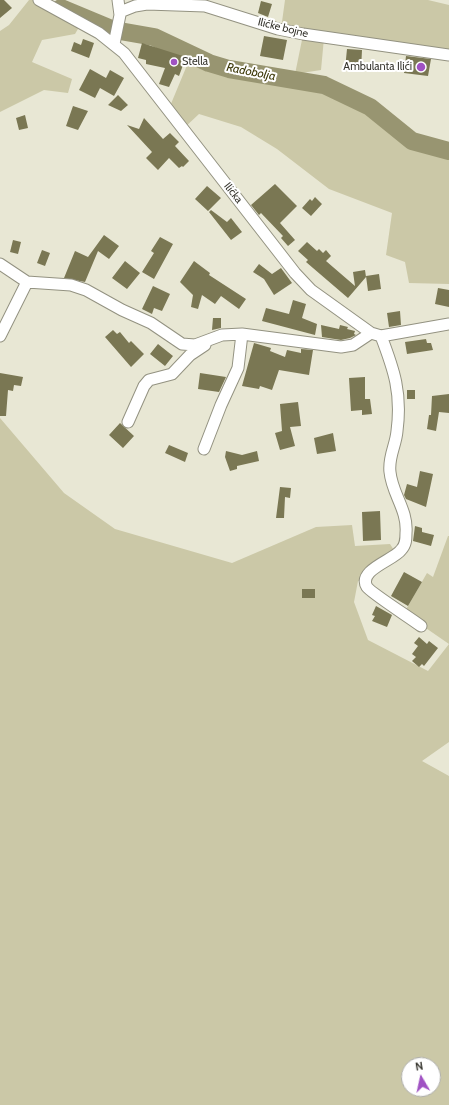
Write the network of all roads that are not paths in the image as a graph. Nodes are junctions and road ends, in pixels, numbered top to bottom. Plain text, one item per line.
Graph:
1 (39, 0) edge
2 (118, 0) edge
3 (120, 14) junction
4 (115, 39) junction
5 (449, 55) edge
6 (0, 264) edge
7 (27, 282) junction
8 (449, 324) edge
9 (242, 334) junction
10 (222, 335) junction
11 (376, 335) junction
12 (0, 336) edge
13 (128, 422) dead end
14 (204, 449) dead end
15 (421, 626) dead end

1 - 4 street, Ilićka
2 - 3 street
3 - 4 street
3 - 5 street, Ilićke bojne
4 - 11 street, Ilićka
6 - 7 street
7 - 10 street
7 - 12 street
8 - 11 street
9 - 10 street
9 - 11 street
9 - 14 street
10 - 13 street
11 - 15 street

